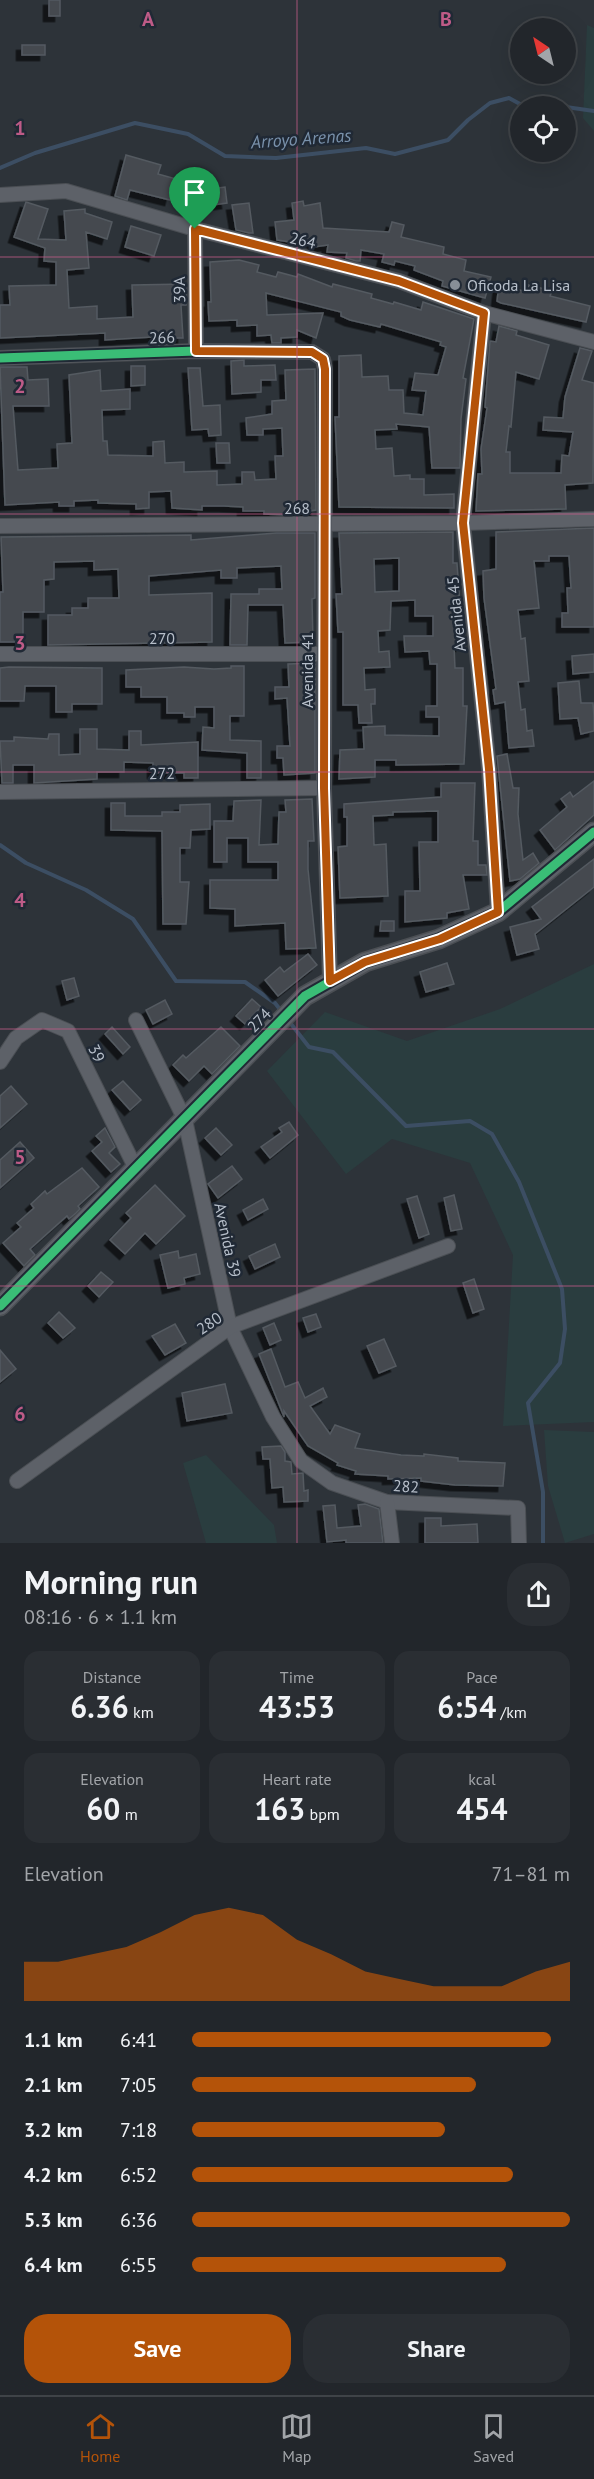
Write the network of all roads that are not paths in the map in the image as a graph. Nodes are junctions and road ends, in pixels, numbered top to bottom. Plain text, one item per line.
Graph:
1 (0, 195) edge
2 (195, 229) junction
3 (484, 313) junction
4 (594, 342) edge
5 (196, 351) junction
6 (0, 358) edge
7 (323, 359) joint
8 (594, 519) edge
9 (463, 523) junction
10 (325, 524) junction
11 (0, 526) edge
12 (0, 654) edge
13 (324, 654) junction
14 (324, 788) junction
15 (0, 792) edge
16 (594, 832) edge
17 (498, 912) junction
18 (330, 981) junction
19 (136, 1020) dead end
20 (0, 1062) edge
21 (185, 1120) junction
22 (136, 1170) junction
23 (448, 1245) dead end
24 (0, 1306) edge
25 (230, 1327) junction
26 (301, 1461) joint
27 (17, 1481) dead end
28 (387, 1502) junction
29 (392, 1543) edge
30 (519, 1543) edge

1 - 2 street, 264
2 - 3 street, 264
2 - 5 street, 39A
3 - 4 street, 264
3 - 9 street, Avenida 45
5 - 6 street, 266
5 - 7 street, 266
7 - 10 street, Avenida 41
8 - 9 street, 268
9 - 10 street, 268
9 - 17 street, Avenida 45
10 - 11 street, 268
10 - 13 street, Avenida 41
12 - 13 street, 270
13 - 14 street, Avenida 41
14 - 15 street, 272
14 - 18 street, Avenida 41
16 - 17 street, 274
17 - 18 street, 274
18 - 21 street, 274
19 - 21 street, Avenida 39
20 - 22 street, 39
21 - 22 street, 274
21 - 25 street, Avenida 39
22 - 24 street, 274
23 - 25 street, 280
25 - 26 street, Avenida 39
25 - 27 street, 280
26 - 28 street, 282
28 - 29 street
28 - 30 street, 282

